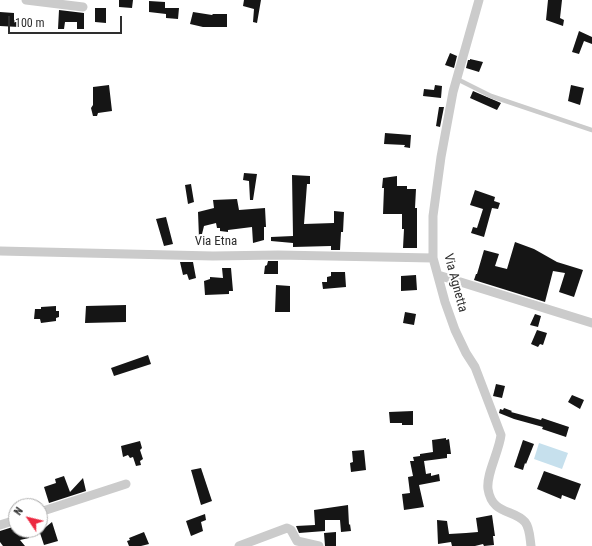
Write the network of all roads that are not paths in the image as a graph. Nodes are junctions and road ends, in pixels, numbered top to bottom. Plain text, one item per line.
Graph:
1 (26, 0) edge
2 (479, 0) edge
3 (83, 7) dead end
4 (457, 79) junction
5 (592, 130) edge
6 (0, 251) edge
7 (433, 258) junction
8 (438, 275) junction
9 (592, 323) edge
10 (126, 484) dead end
11 (48, 509) edge
12 (239, 546) edge
13 (319, 546) edge
14 (531, 546) edge

1 - 3 street
2 - 4 street, Via Agnetta
4 - 5 lane
4 - 7 street, Via Agnetta
6 - 7 street, Via Etna
7 - 8 street, Via Agnetta
8 - 9 street
8 - 14 street, Via Agnetta
10 - 11 street
12 - 13 street

